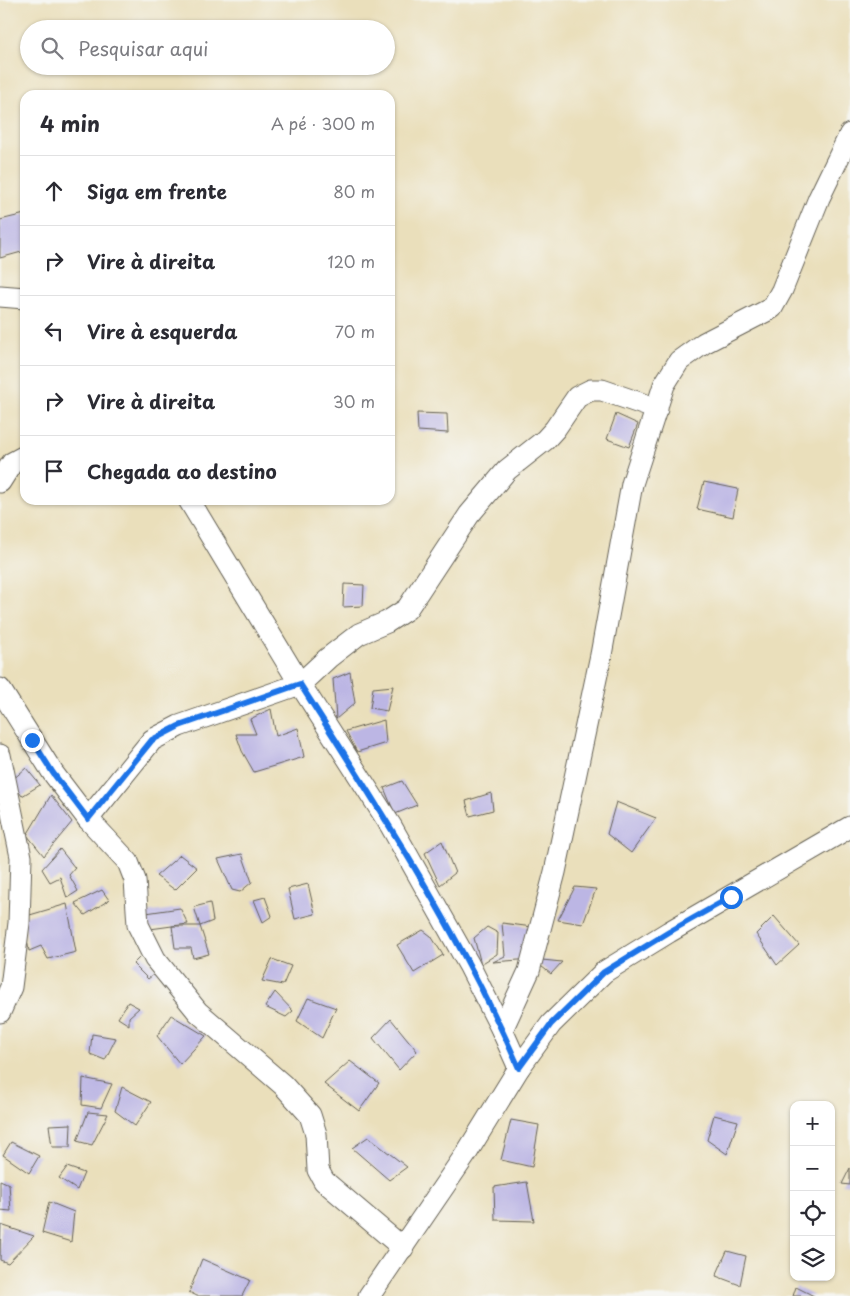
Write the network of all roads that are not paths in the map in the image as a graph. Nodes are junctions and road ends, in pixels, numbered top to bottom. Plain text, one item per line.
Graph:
1 (850, 134) edge
2 (0, 296) edge
3 (20, 298) edge
4 (657, 409) junction
5 (20, 459) edge
6 (0, 482) edge
7 (192, 505) edge
8 (300, 684) junction
9 (0, 690) edge
10 (0, 754) edge
11 (88, 819) junction
12 (850, 827) edge
13 (0, 1012) edge
14 (502, 1030) junction
15 (519, 1068) junction
16 (404, 1248) junction
17 (369, 1296) edge

1 - 4 street
2 - 3 street
4 - 8 street
4 - 14 street
5 - 6 street
7 - 8 street
8 - 11 street
8 - 14 street
9 - 11 street
10 - 13 street
11 - 16 street
12 - 15 street
14 - 15 street
15 - 16 street
16 - 17 street

